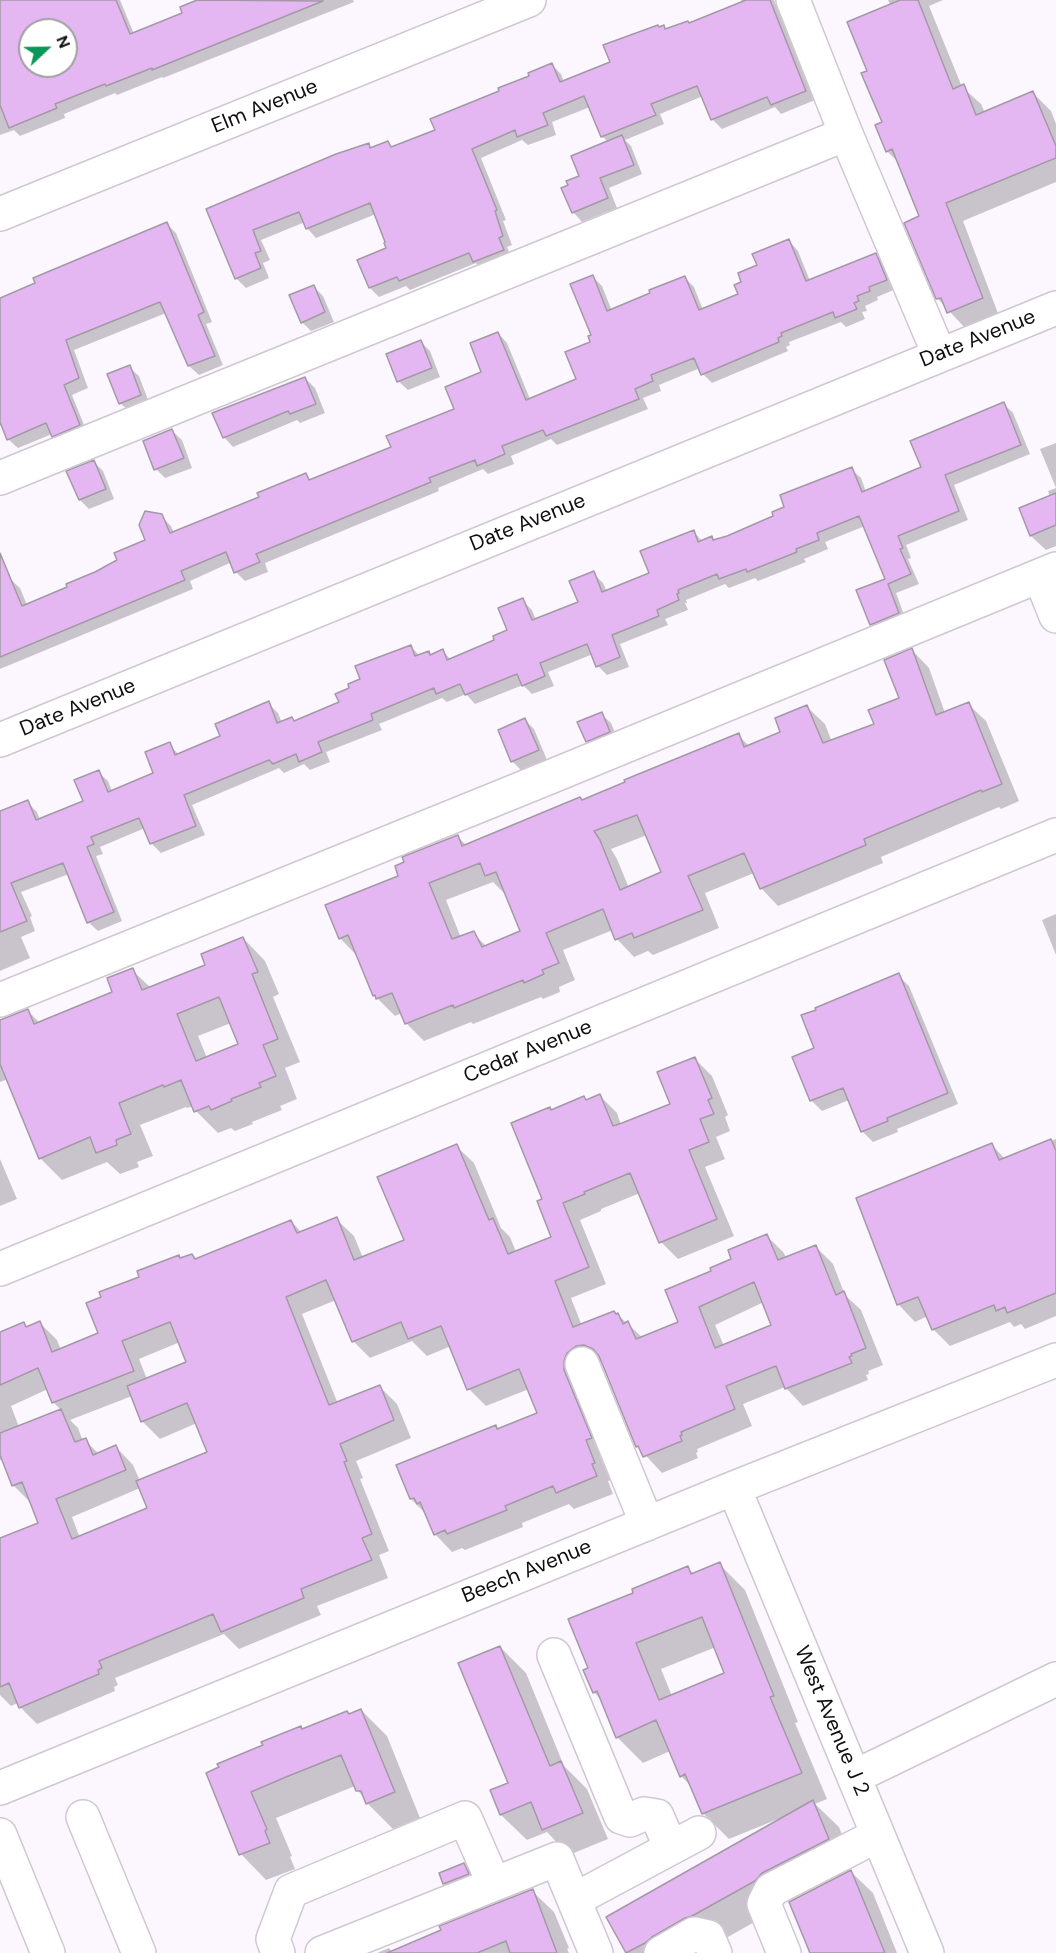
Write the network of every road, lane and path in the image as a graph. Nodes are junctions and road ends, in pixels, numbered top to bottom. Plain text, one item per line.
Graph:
1 (529, 0) edge
2 (792, 0) edge
3 (846, 134) junction
4 (0, 214) edge
5 (1056, 308) edge
6 (939, 354) junction
7 (0, 478) edge
8 (1048, 573) edge
9 (1056, 616) edge
10 (0, 740) edge
11 (1056, 836) edge
12 (0, 1000) edge
13 (0, 1269) edge
14 (1056, 1360) edge
15 (582, 1364) dead end
16 (734, 1488) junction
17 (647, 1524) junction
18 (554, 1655) dead end
19 (1056, 1679) edge
20 (854, 1777) junction
21 (0, 1788) edge
22 (82, 1817) dead end
23 (699, 1833) dead end
24 (0, 1835) edge
25 (878, 1835) junction
26 (671, 1848) junction
27 (494, 1884) junction
28 (574, 1900) junction
29 (48, 1953) edge
30 (139, 1953) edge
31 (278, 1953) edge
32 (322, 1953) edge
33 (596, 1953) edge
34 (661, 1953) edge
35 (715, 1953) edge
36 (784, 1953) edge
37 (927, 1953) edge

1 - 4 street, Elm Avenue
2 - 3 street
3 - 6 street
3 - 7 street
5 - 6 street, Date Avenue
6 - 10 street, Date Avenue
8 - 9 street
8 - 12 street
11 - 13 street, Cedar Avenue
14 - 16 street, Beech Avenue
15 - 17 street
16 - 17 street, Beech Avenue
16 - 20 street, West Avenue J 2
17 - 21 street, Beech Avenue
18 - 26 street
19 - 20 street
20 - 25 street, West Avenue J 2
22 - 30 street
23 - 26 street
24 - 29 street
25 - 36 street
25 - 37 street, West Avenue J 2
26 - 28 street
27 - 28 street
27 - 31 street
27 - 32 street
28 - 33 street
34 - 35 street

